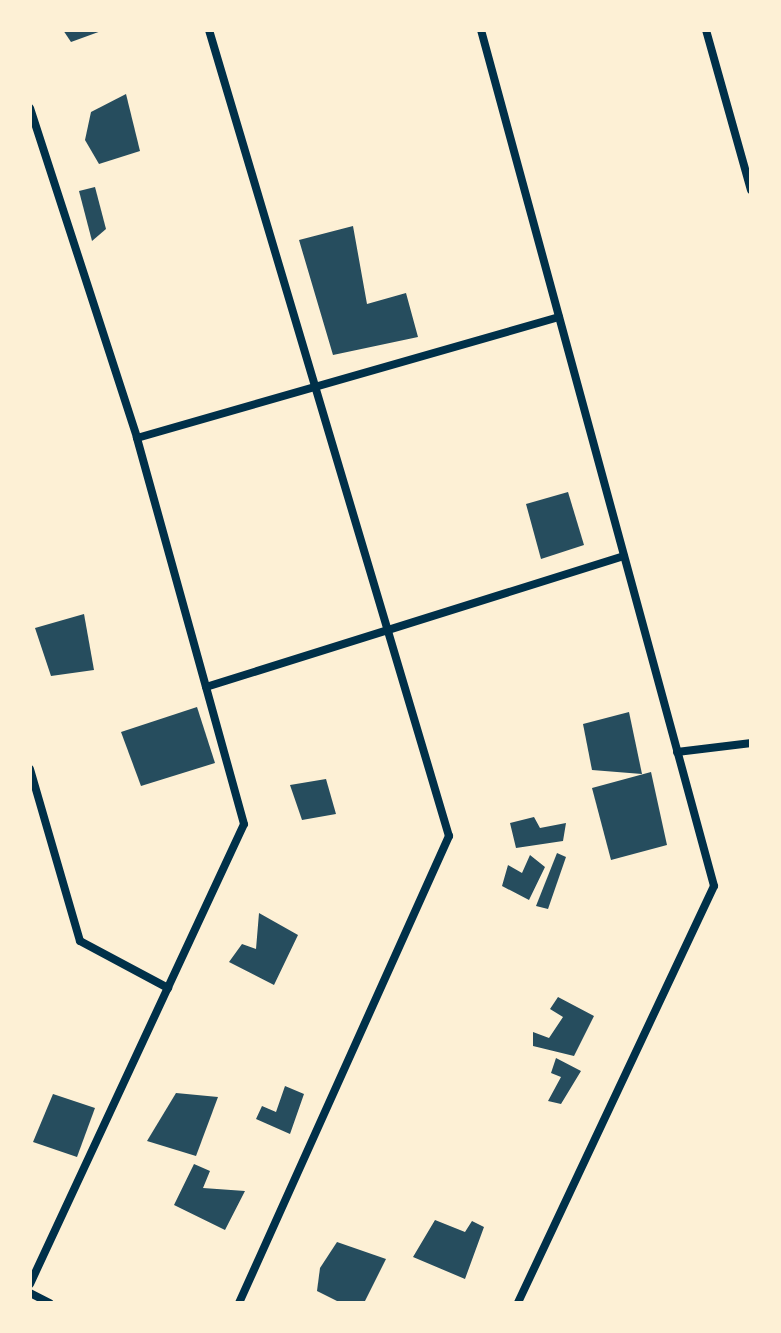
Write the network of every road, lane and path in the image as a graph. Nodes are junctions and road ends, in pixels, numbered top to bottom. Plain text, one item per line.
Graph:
1 (209, 30) edge
2 (481, 30) edge
3 (706, 30) edge
4 (30, 108) edge
5 (751, 148) edge
6 (740, 151) junction
7 (751, 190) edge
8 (559, 317) junction
9 (313, 390) junction
10 (137, 438) junction
11 (624, 556) junction
12 (386, 631) junction
13 (206, 687) junction
14 (751, 743) edge
15 (677, 752) junction
16 (30, 769) edge
17 (168, 988) junction
18 (30, 1284) edge
19 (30, 1293) edge
20 (50, 1303) edge
21 (239, 1303) edge
22 (518, 1303) edge

1 - 9 street
2 - 8 street
3 - 6 street
4 - 10 street
5 - 6 street
6 - 7 street
8 - 9 street
8 - 11 street
9 - 10 street
9 - 12 street
10 - 13 street
11 - 12 street
11 - 15 street
12 - 13 street
12 - 21 street
13 - 17 street
14 - 15 street
15 - 22 street
16 - 17 street
17 - 18 street
19 - 20 street

